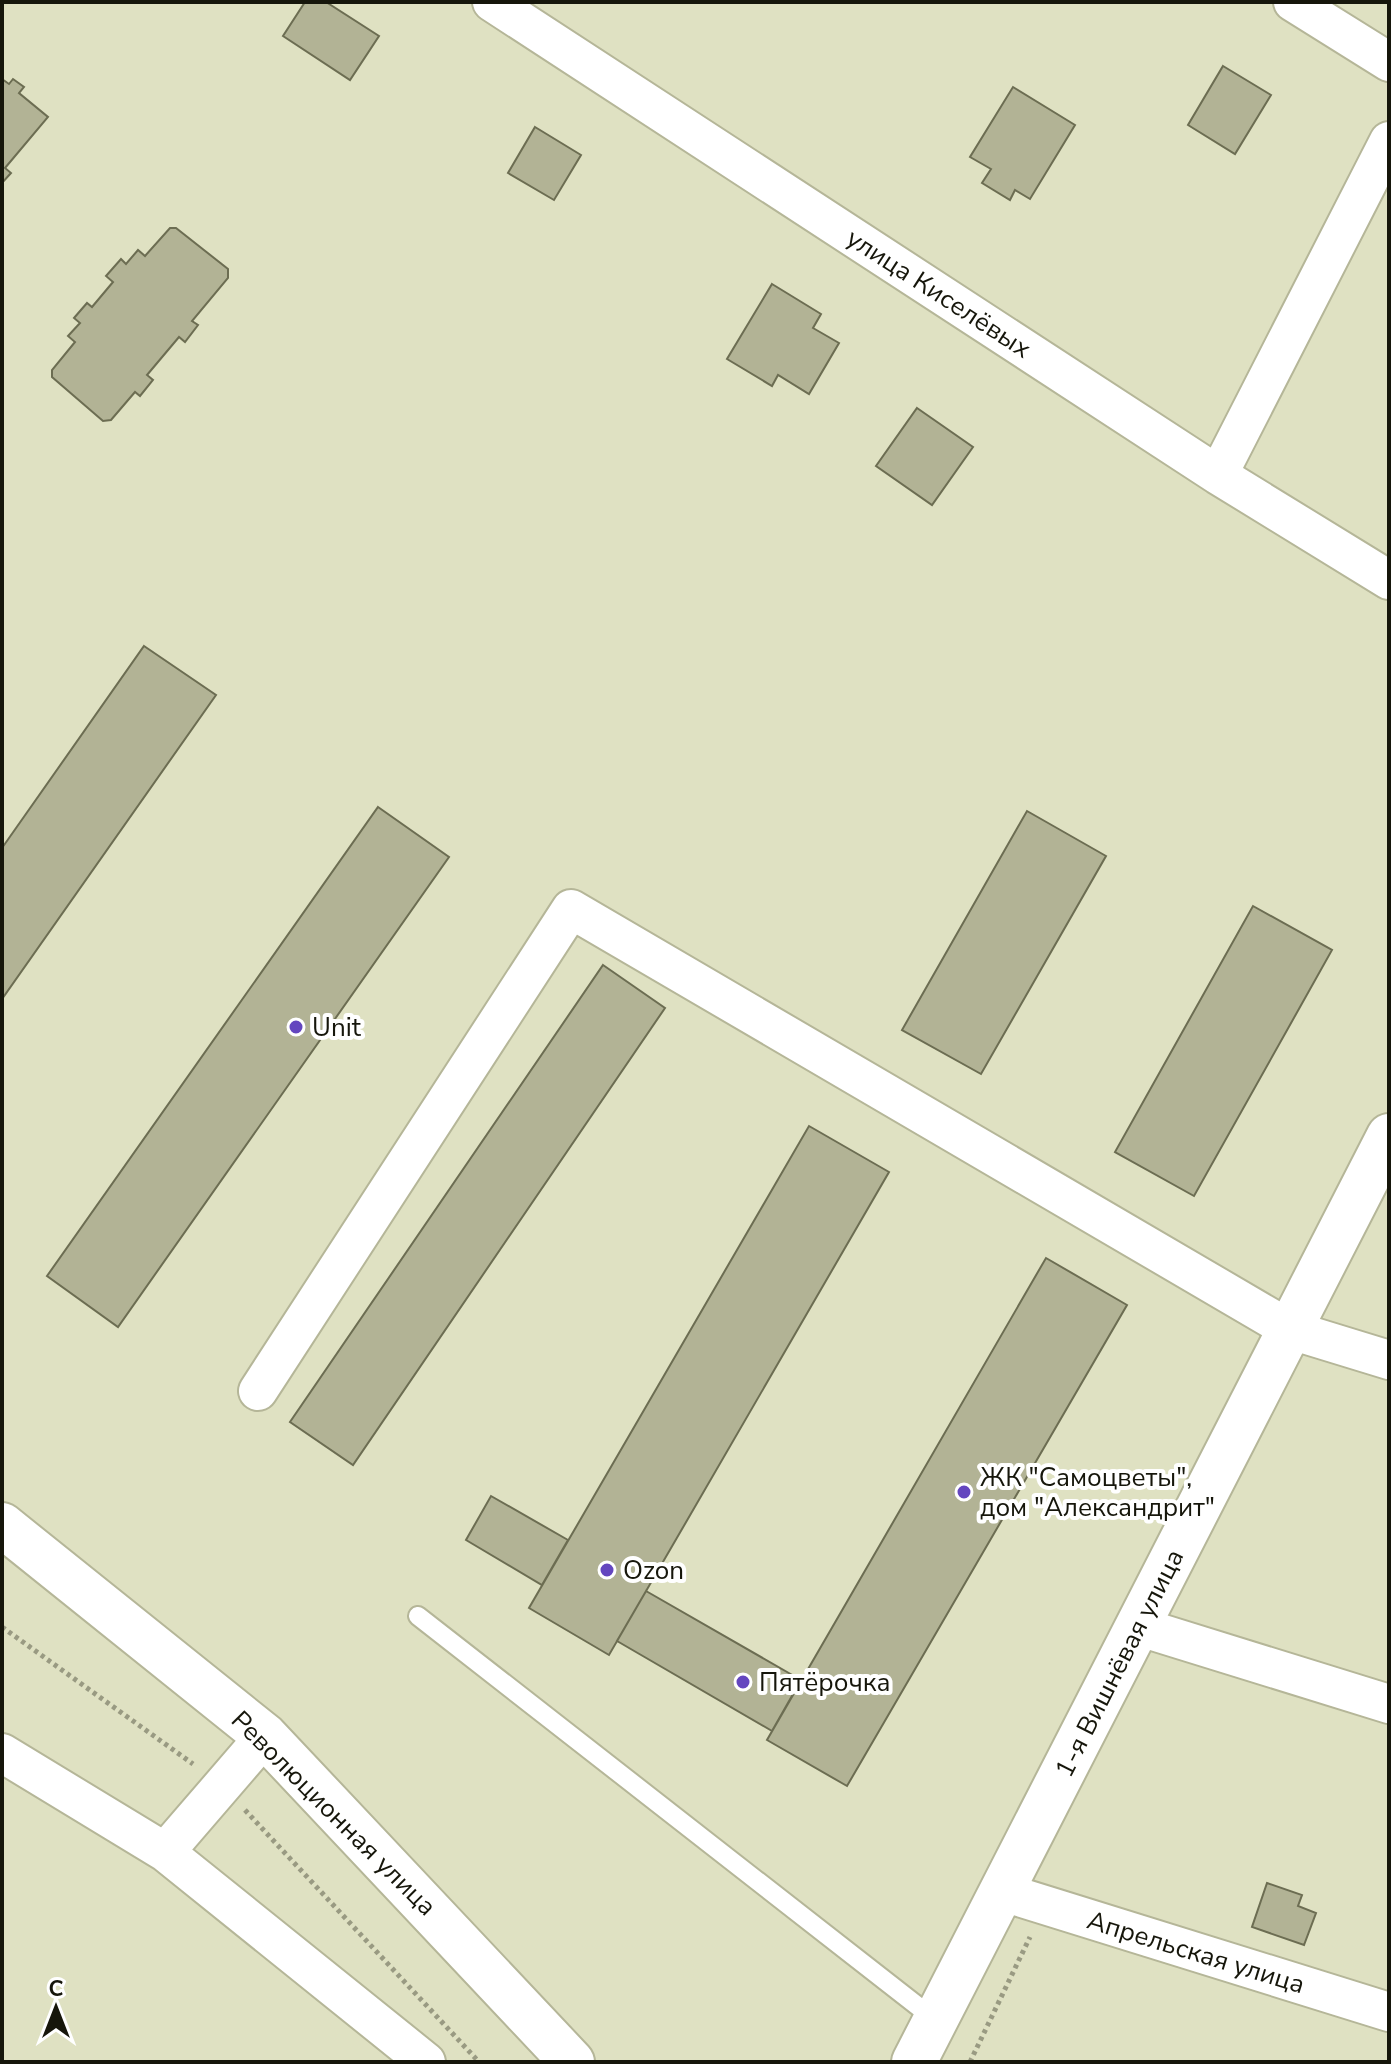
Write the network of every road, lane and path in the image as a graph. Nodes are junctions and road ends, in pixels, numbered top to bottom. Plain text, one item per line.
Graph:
1 (492, 2) edge
2 (1293, 2) edge
3 (1389, 62) edge
4 (1389, 141) edge
5 (1218, 475) junction
6 (1389, 580) edge
7 (1389, 1136) edge
8 (1291, 1330) junction
9 (1389, 1360) edge
10 (258, 1391) dead end
11 (2, 1525) edge
12 (418, 1616) dead end
13 (1137, 1626) junction
14 (2, 1627) edge
15 (1389, 1704) edge
16 (265, 1736) junction
17 (2, 1753) edge
18 (223, 1786) junction
19 (165, 1852) junction
20 (1003, 1892) junction
21 (1045, 1905) junction
22 (1389, 2012) edge
23 (933, 2018) junction
24 (426, 2062) edge
25 (479, 2062) edge
26 (572, 2062) edge
27 (914, 2062) edge
28 (970, 2062) edge

1 - 5 street, улица Киселёвых
2 - 3 street
4 - 5 street
5 - 6 street, улица Киселёвых
7 - 8 street, 1-я Вишнёвая улица
8 - 9 street
8 - 10 street
8 - 13 street, 1-я Вишнёвая улица
11 - 16 street, Революционная улица
12 - 23 lane
13 - 15 street
13 - 20 street, 1-я Вишнёвая улица
14 - 18 path
16 - 18 street
16 - 26 street, Революционная улица
17 - 19 street
18 - 19 street
18 - 25 path
19 - 24 street
20 - 21 street, Апрельская улица
20 - 23 street, 1-я Вишнёвая улица
21 - 22 street, Апрельская улица
21 - 28 path
23 - 27 street, 1-я Вишнёвая улица

